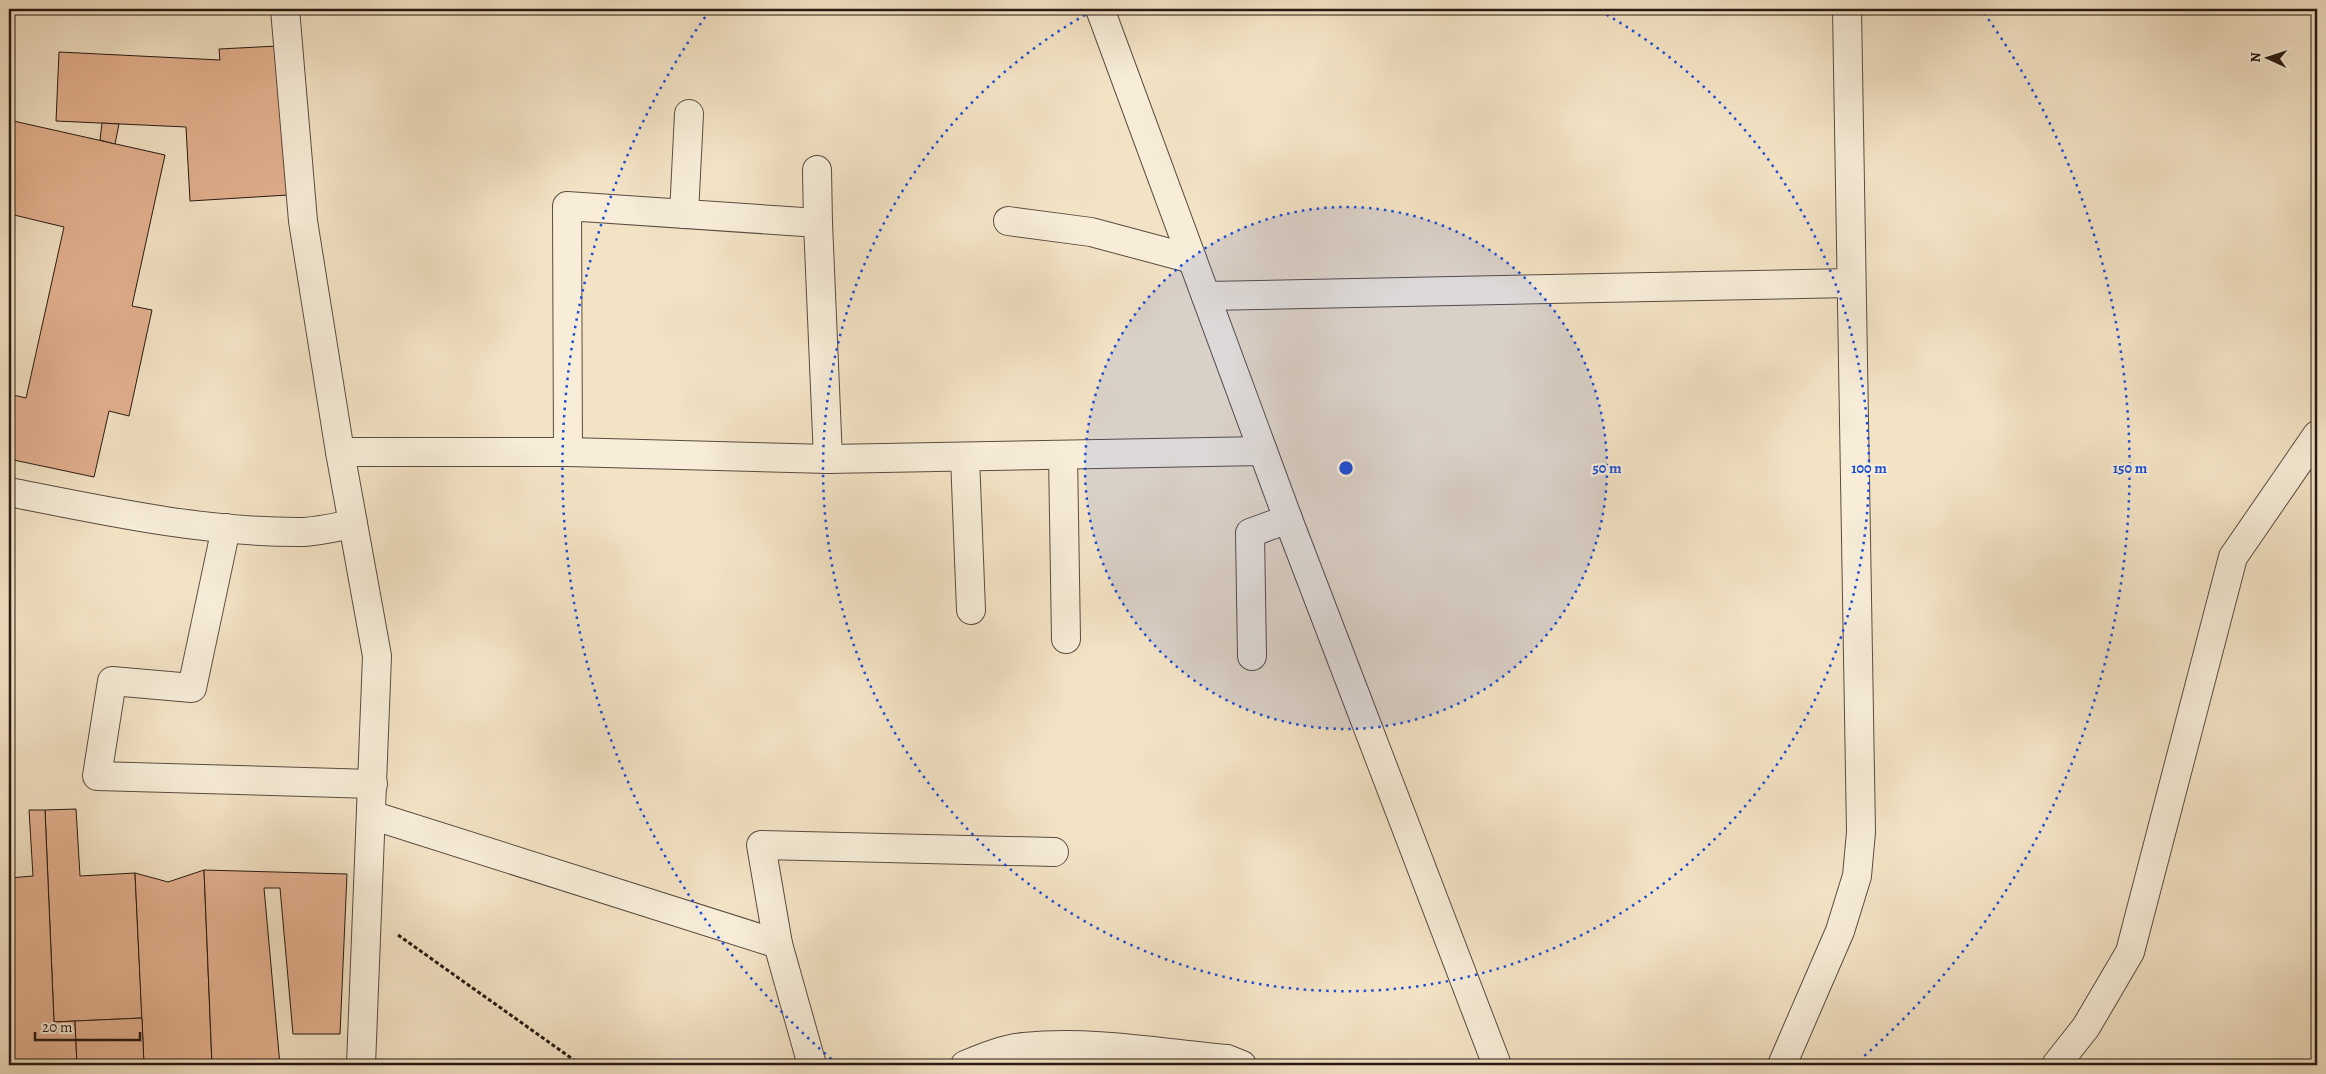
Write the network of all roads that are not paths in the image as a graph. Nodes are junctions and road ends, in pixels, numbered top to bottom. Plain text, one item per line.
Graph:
1 (285, 9) edge
2 (1100, 9) edge
3 (1847, 9) edge
4 (689, 114) dead end
5 (816, 170) dead end
6 (684, 214) junction
7 (1008, 221) dead end
8 (818, 223) junction
9 (1192, 259) junction
10 (1851, 283) junction
11 (1206, 296) junction
12 (2317, 435) edge
13 (1263, 451) junction
14 (340, 452) junction
15 (568, 452) junction
16 (1063, 455) junction
17 (965, 457) junction
18 (828, 460) junction
19 (9, 492) edge
20 (1288, 519) junction
21 (353, 524) junction
22 (226, 528) junction
23 (971, 610) dead end
24 (1066, 639) dead end
25 (1252, 656) dead end
26 (373, 784) junction
27 (372, 815) junction
28 (1054, 852) dead end
29 (778, 944) junction
30 (361, 1065) edge
31 (812, 1065) edge
32 (965, 1065) edge
33 (1242, 1065) edge
34 (1497, 1065) edge
35 (1782, 1065) edge
36 (2056, 1065) edge

1 - 14 street
2 - 9 street
3 - 10 street
4 - 6 street
5 - 8 street
6 - 8 street
6 - 15 street
7 - 9 street
8 - 18 street
9 - 11 street
10 - 11 street
10 - 35 street
11 - 13 street
12 - 36 street
13 - 16 street
13 - 20 street
14 - 15 street
14 - 21 street
15 - 18 street
16 - 17 street
16 - 24 street
17 - 18 street
17 - 23 street
19 - 22 street
20 - 25 street
20 - 34 street
21 - 22 street
21 - 26 street
22 - 26 street
26 - 27 street
27 - 29 street
27 - 30 street
28 - 29 street
29 - 31 street
32 - 33 street

